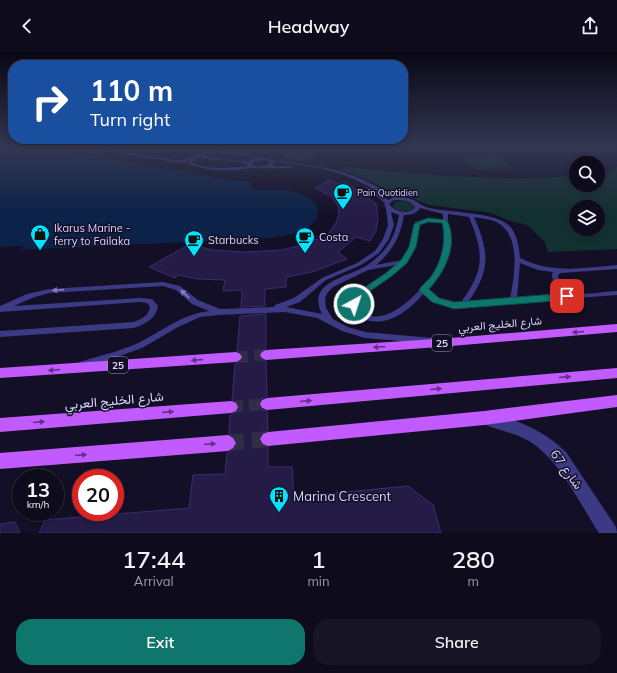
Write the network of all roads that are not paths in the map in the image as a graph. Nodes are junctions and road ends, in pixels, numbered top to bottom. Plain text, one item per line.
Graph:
1 (314, 169) edge
2 (326, 169) edge
3 (402, 199) junction
4 (387, 205) junction
5 (418, 206) junction
6 (414, 212) junction
7 (402, 213) junction
8 (471, 216) junction
9 (445, 217) junction
10 (517, 259) junction
11 (404, 262) junction
12 (617, 267) edge
13 (367, 268) junction
14 (558, 272) junction
15 (423, 290) junction
16 (617, 293) edge
17 (581, 295) junction
18 (513, 301) junction
19 (463, 305) junction
20 (0, 308) edge
21 (274, 308) junction
22 (219, 312) junction
23 (329, 320) junction
24 (617, 328) edge
25 (0, 334) edge
26 (451, 342) junction
27 (266, 355) tunnel mouth
28 (236, 357) tunnel mouth
29 (74, 368) junction
30 (0, 373) edge
31 (617, 373) edge
32 (617, 401) edge
33 (267, 404) tunnel mouth
34 (231, 407) tunnel mouth
35 (484, 418) junction
36 (0, 425) edge
37 (268, 439) tunnel mouth
38 (228, 443) tunnel mouth
39 (20, 460) junction
40 (0, 461) edge
41 (0, 468) edge
42 (610, 533) edge

1 - 4 lane
2 - 3 lane
3 - 4 lane
3 - 5 lane
4 - 7 lane
4 - 21 lane
5 - 6 lane
5 - 9 lane
6 - 7 lane
6 - 9 lane
7 - 13 lane
8 - 9 lane
8 - 10 lane
8 - 19 lane
9 - 11 lane
9 - 15 lane
10 - 14 lane
10 - 18 lane
11 - 13 lane
11 - 15 lane
12 - 14 lane
13 - 23 lane
14 - 17 lane
15 - 19 lane
16 - 17 lane
17 - 18 lane
18 - 19 lane
22 -> 20 lane
20 - 25 lane
21 - 22 lane
21 - 23 lane
22 - 29 lane
23 - 26 lane
24 -> 26 main road, شارع الخليج العربي / 25
26 -> 27 main road, شارع الخليج العربي / 25
28 -> 29 main road, 25
29 -> 30 main road, 25
33 -> 31 main road
32 - 35 main road
36 -> 34 main road, شارع الخليج العربي
35 - 37 main road
35 - 42 street, شارع 67
39 -> 38 main road
39 - 40 main road
39 - 41 street

